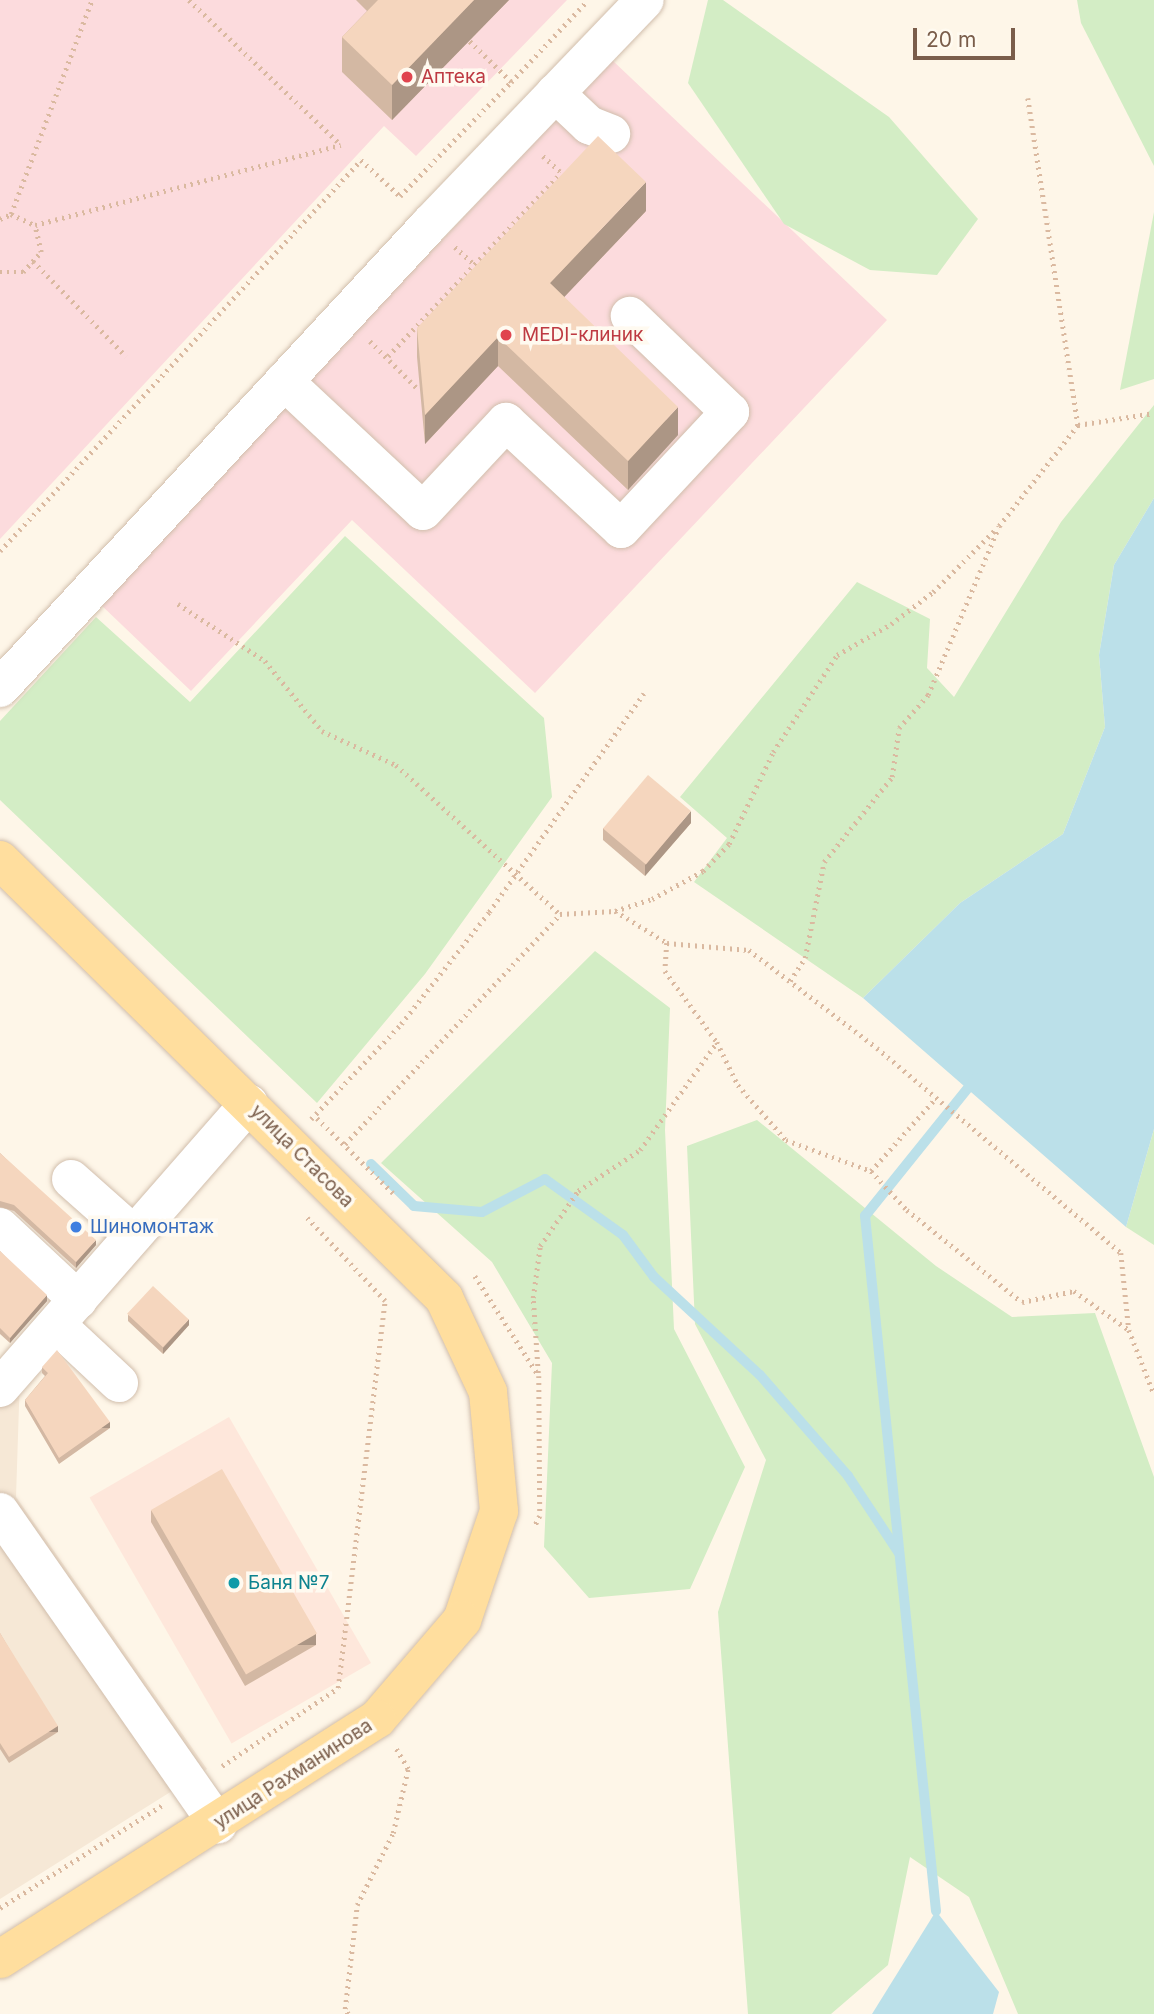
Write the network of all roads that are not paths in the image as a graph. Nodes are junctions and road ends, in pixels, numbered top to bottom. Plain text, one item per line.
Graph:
1 (645, 0) edge
2 (555, 93) junction
3 (611, 134) dead end
4 (630, 316) dead end
5 (284, 381) junction
6 (0, 688) edge
7 (0, 860) edge
8 (249, 1104) junction
9 (71, 1179) dead end
10 (0, 1227) edge
11 (134, 1235) junction
12 (68, 1312) junction
13 (118, 1382) dead end
14 (0, 1388) edge
15 (499, 1511) joint
16 (0, 1512) edge
17 (218, 1824) junction
18 (0, 1959) edge

1 - 2 lane
2 - 3 lane
2 - 5 lane
4 - 5 lane
5 - 6 lane
7 - 8 main road, улица Стасова
8 - 11 lane
8 - 15 main road, улица Стасова
9 - 11 lane
10 - 12 lane
11 - 12 lane
12 - 13 lane
12 - 14 lane
15 - 17 main road, улица Рахманинова
16 - 17 lane
17 - 18 main road, улица Рахманинова

